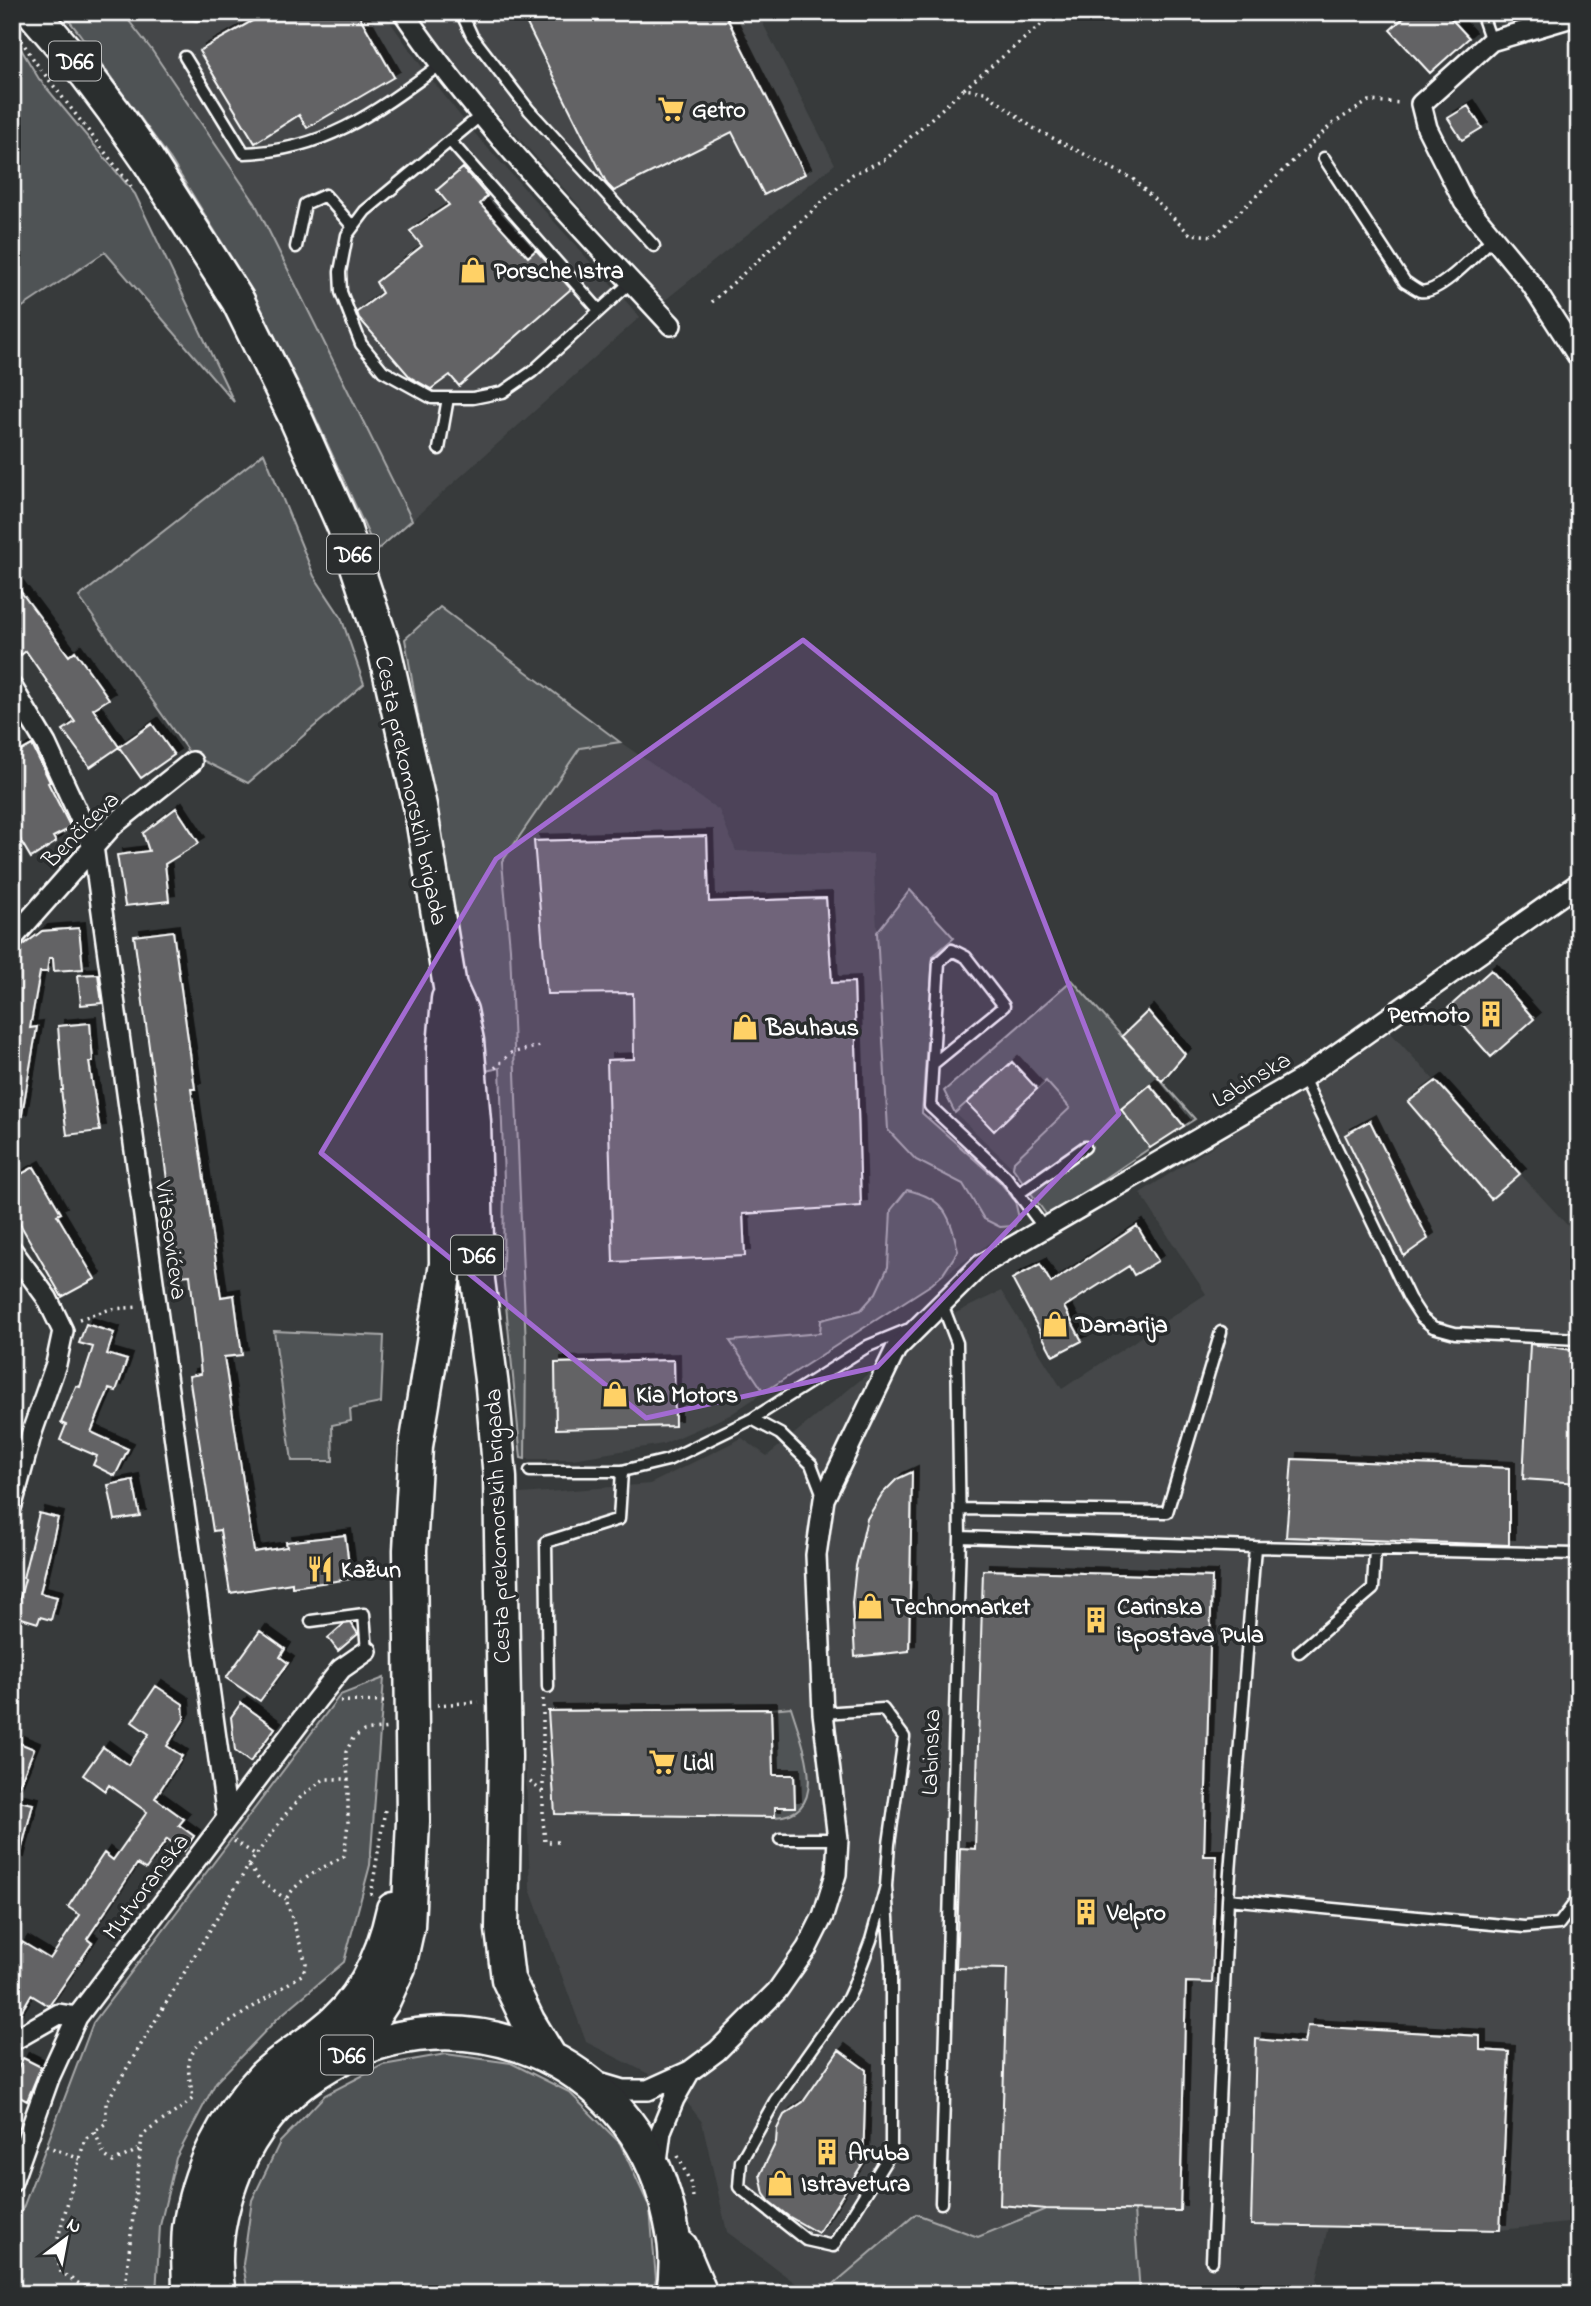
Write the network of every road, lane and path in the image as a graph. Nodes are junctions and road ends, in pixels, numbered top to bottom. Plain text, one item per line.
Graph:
1 (181, 12) edge
2 (203, 12) edge
3 (404, 12) edge
4 (461, 12) edge
5 (1056, 12) edge
6 (1481, 12) edge
7 (1579, 15) edge
8 (30, 19) edge
9 (1491, 41) junction
10 (185, 57) dead end
11 (440, 65) junction
12 (964, 89) junction
13 (1421, 104) junction
14 (480, 116) junction
15 (450, 141) junction
16 (1324, 158) dead end
17 (140, 197) dead end
18 (353, 227) junction
19 (1493, 238) junction
20 (654, 246) dead end
21 (296, 247) dead end
22 (631, 282) junction
23 (712, 302) dead end
24 (599, 310) junction
25 (671, 325) dead end
26 (1579, 358) edge
27 (448, 398) junction
28 (439, 449) dead end
29 (12, 687) edge
30 (192, 762) dead end
31 (93, 846) junction
32 (1579, 883) edge
33 (12, 939) edge
34 (450, 987) junction
35 (540, 1046) dead end
36 (933, 1063) junction
37 (493, 1071) dead end
38 (1303, 1078) junction
39 (1086, 1147) dead end
40 (1018, 1194) junction
41 (1044, 1228) junction
42 (12, 1250) edge
43 (942, 1304) junction
44 (156, 1305) junction
45 (60, 1325) junction
46 (918, 1326) junction
47 (1221, 1332) dead end
48 (1579, 1339) edge
49 (752, 1419) junction
50 (530, 1471) dead end
51 (622, 1471) junction
52 (824, 1499) junction
53 (12, 1505) edge
54 (960, 1509) junction
55 (960, 1537) junction
56 (1255, 1547) junction
57 (1374, 1549) junction
58 (1579, 1556) edge
59 (311, 1620) dead end
60 (367, 1651) joint
61 (1299, 1652) dead end
62 (548, 1687) joint
63 (315, 1702) junction
64 (391, 1702) dead end
65 (823, 1713) junction
66 (391, 1728) dead end
67 (348, 1779) junction
68 (222, 1824) junction
69 (780, 1839) dead end
70 (838, 1839) junction
71 (561, 1842) dead end
72 (256, 1855) junction
73 (249, 1865) junction
74 (411, 1867) junction
75 (886, 1886) junction
76 (1579, 1897) edge
77 (286, 1899) junction
78 (1228, 1899) junction
79 (77, 2017) junction
80 (12, 2041) edge
81 (550, 2057) junction
82 (335, 2060) junction
83 (690, 2071) junction
84 (584, 2079) junction
85 (95, 2132) junction
86 (27, 2139) junction
87 (140, 2149) junction
88 (80, 2159) junction
89 (666, 2160) junction
90 (12, 2182) edge
91 (941, 2203) dead end
92 (695, 2207) dead end
93 (674, 2230) junction
94 (1212, 2261) dead end
95 (97, 2294) edge
96 (116, 2294) edge
97 (189, 2294) edge
98 (219, 2294) edge
99 (673, 2294) edge
100 (701, 2294) edge

1 - 2 lane
3 - 11 street
4 - 20 lane
5 - 12 path
6 - 9 lane
7 - 9 street
8 - 17 path
8 - 34 main road, Cesta prekomorskih brigada / D66
9 - 13 street
10 - 11 lane
11 - 14 street
12 - 13 path
12 - 23 path
13 - 19 street
14 - 15 lane
14 - 22 street
15 - 18 lane
15 - 24 lane
16 - 19 lane
18 - 21 lane
18 - 27 lane
19 - 26 street
22 - 24 lane
22 - 25 street
24 - 27 lane
27 - 28 lane
29 - 31 street, Vitasovićeva
30 - 31 street, Benčićeva
31 - 33 street, Benčićeva
31 - 44 street, Vitasovićeva
32 - 38 street, Labinska
34 - 74 main road, Cesta prekomorskih brigada / D66
34 - 81 main road, Cesta prekomorskih brigada / D66
35 - 37 path
36 - 36 lane
36 - 40 lane
38 - 41 street, Labinska
38 - 48 lane
39 - 40 lane
40 - 41 lane
41 - 43 street, Labinska
42 - 45 street
43 - 46 street, Labinska
43 - 54 lane, Labinska
44 - 45 path
44 - 68 street, Vitasovićeva
45 - 53 street
46 - 49 lane
46 - 52 street, Labinska
47 - 54 lane
49 - 51 lane
49 - 52 lane
50 - 51 lane
51 - 62 lane
52 - 65 street, Labinska
54 - 55 lane, Labinska
55 - 56 lane
55 - 91 lane, Labinska
56 - 57 lane
56 - 78 lane
57 - 58 lane
57 - 61 lane
59 - 60 lane
60 - 63 street, Mutvoranska
62 - 71 path
63 - 64 path
63 - 68 street, Mutvoranska
65 - 70 street, Labinska
65 - 75 lane
66 - 67 path
67 - 72 path
67 - 77 path
68 - 72 path
68 - 79 street, Mutvoranska
69 - 70 lane
70 - 83 street, Labinska
72 - 73 path
73 - 77 path
73 - 85 path
74 - 82 main road, D66
74 - 97 main road
75 - 75 lane
76 - 78 lane
77 - 87 path
78 - 94 lane
79 - 80 street
79 - 86 street, Mutvoranska
81 - 82 main road, D66
81 - 84 main road, D66
82 - 98 main road, D66
83 - 84 street, Labinska
83 - 89 street, Labinska
84 - 89 main road, D66
85 - 87 path
85 - 88 path
86 - 88 path
86 - 90 street, Mutvoranska
87 - 96 path
88 - 95 path
89 - 92 path
89 - 93 main road, D66
93 - 99 main road, D66
93 - 100 main road, D66

